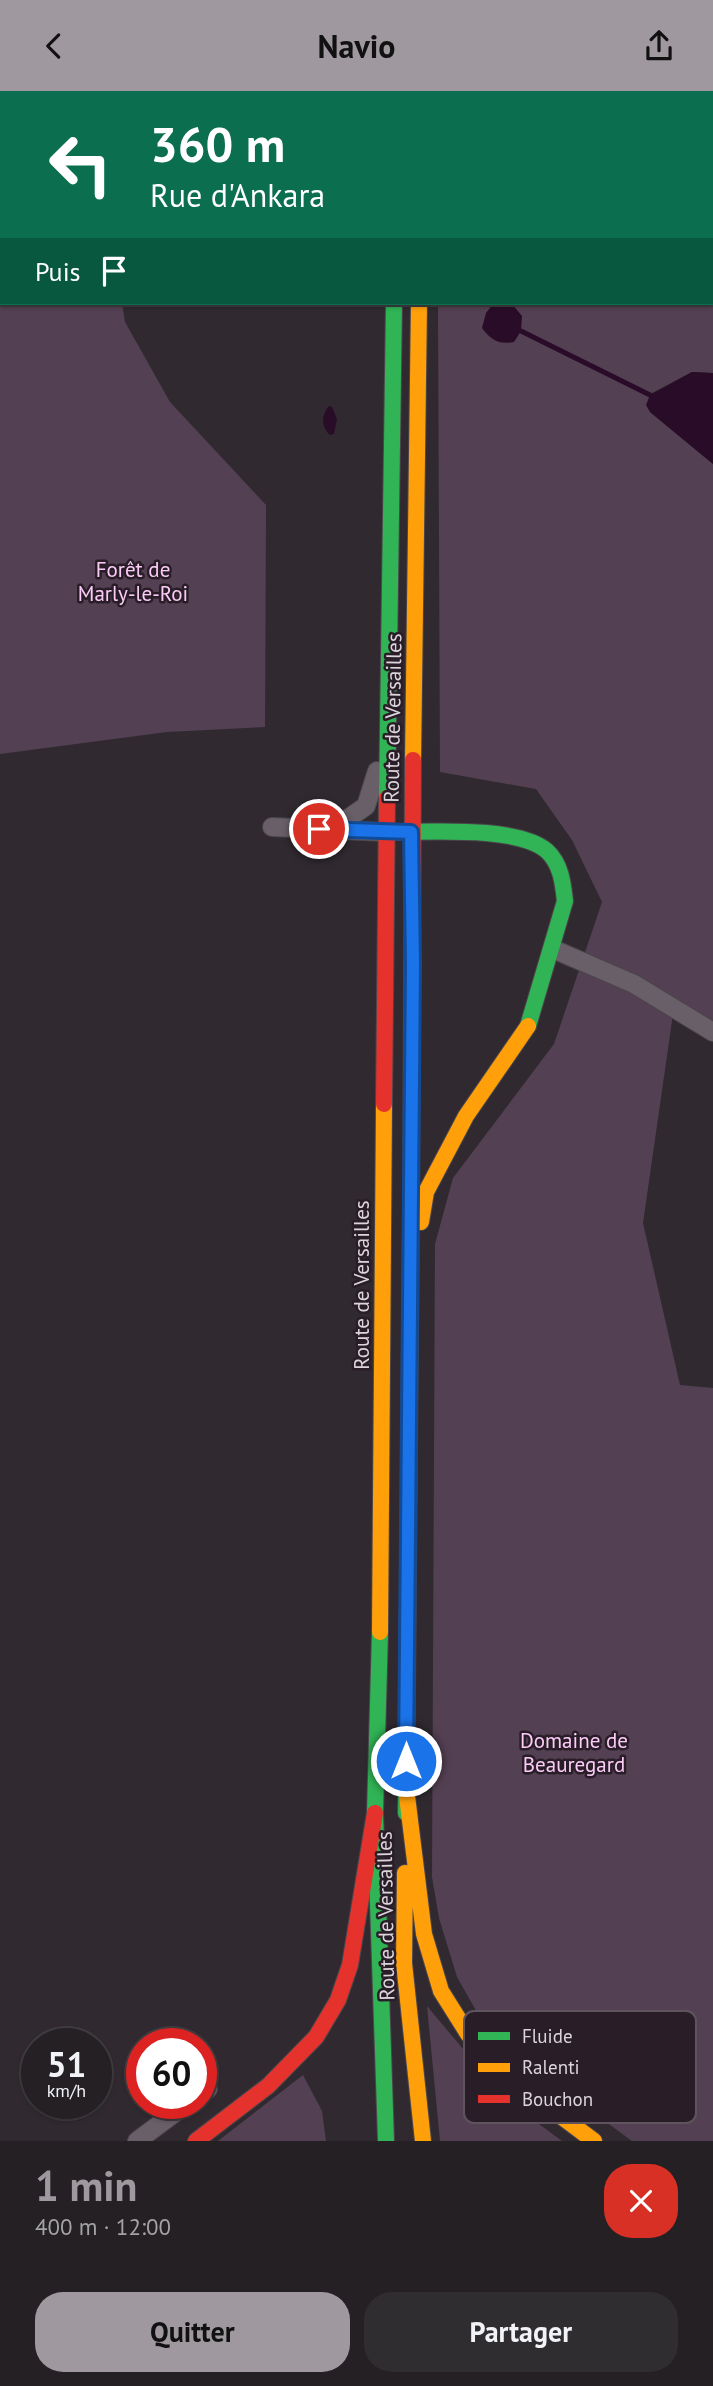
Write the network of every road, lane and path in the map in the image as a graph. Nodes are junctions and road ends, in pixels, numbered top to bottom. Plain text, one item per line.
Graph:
1 (394, 305) edge
2 (419, 305) edge
3 (388, 709) junction
4 (272, 827) dead end
5 (333, 829) junction
6 (386, 832) junction
7 (411, 832) junction
8 (553, 949) junction
9 (713, 1032) edge
10 (410, 1288) junction
11 (406, 1788) junction
12 (375, 1814) junction
13 (464, 2028) edge
14 (166, 2119) edge
15 (570, 2123) edge
16 (136, 2141) edge
17 (196, 2141) edge
18 (386, 2141) edge
19 (423, 2141) edge
20 (594, 2141) edge

1 - 3 main road, Route de Versailles
2 - 7 main road, Route de Versailles
3 - 5 street
3 - 6 main road, Route de Versailles
4 - 5 street
5 - 6 street
6 - 7 main road
6 - 12 main road, Route de Versailles
7 - 8 main road
7 - 10 main road, Route de Versailles
8 - 9 street
8 - 10 main road
10 - 11 main road, Route de Versailles
11 - 13 main road
11 - 19 main road, Route de Versailles
12 - 17 main road
12 - 18 main road, Route de Versailles
14 - 16 street
15 - 20 main road

